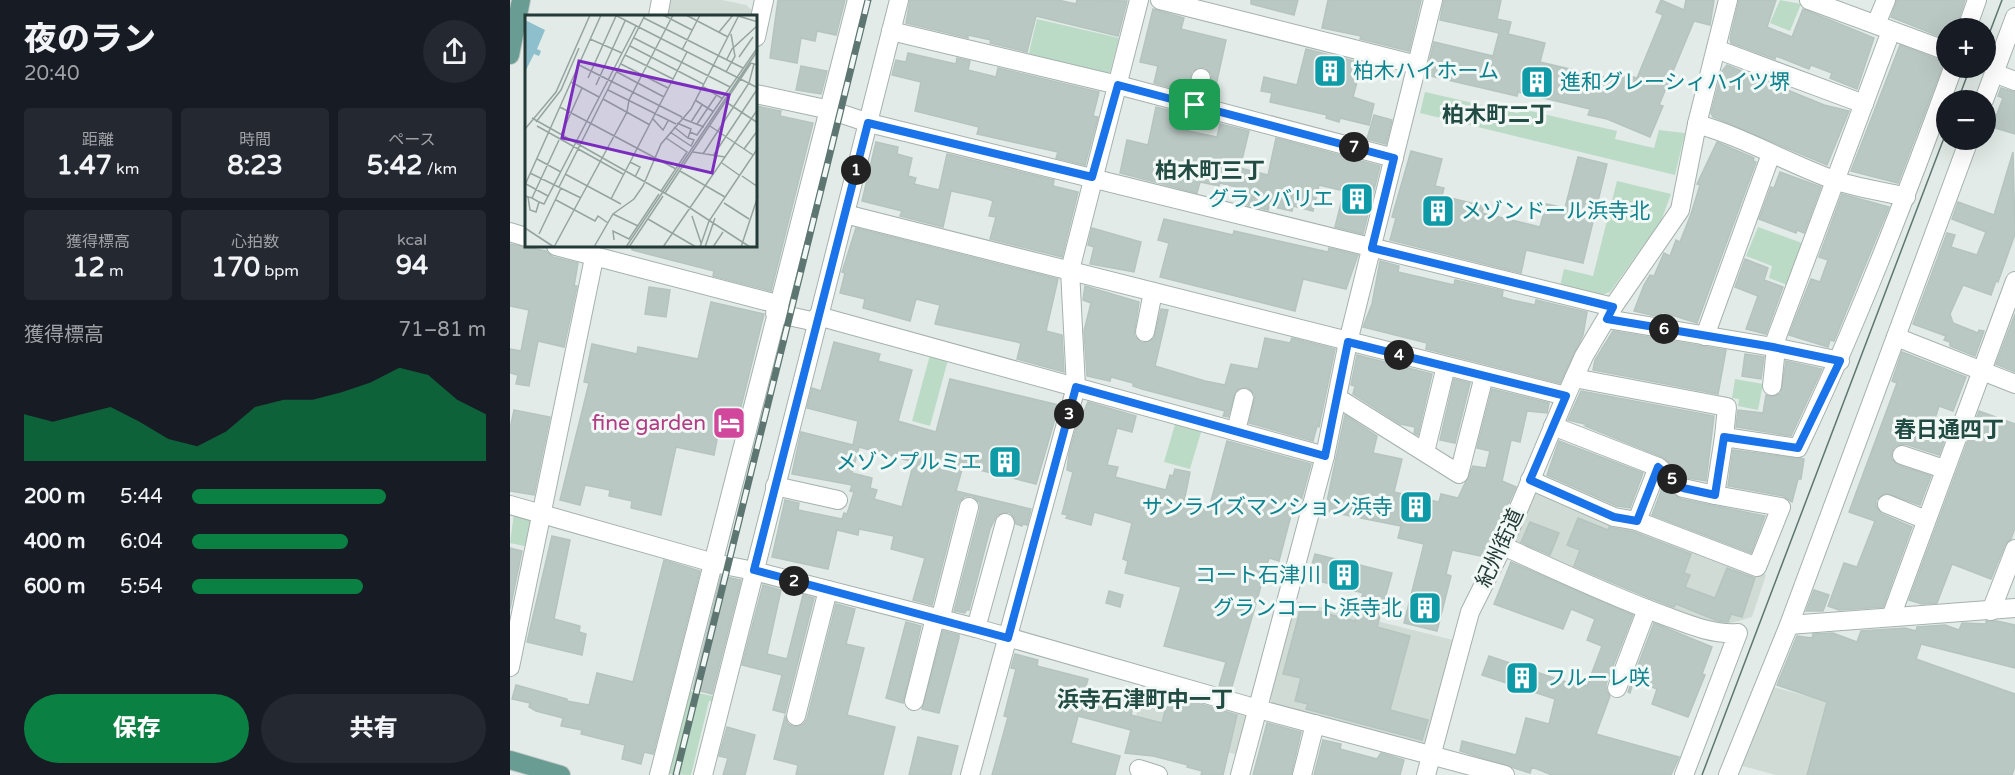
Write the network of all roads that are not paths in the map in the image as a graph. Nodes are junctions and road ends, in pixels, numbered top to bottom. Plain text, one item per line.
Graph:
1 (521, 0) edge
2 (661, 0) edge
3 (764, 0) edge
4 (857, 0) edge
5 (899, 0) edge
6 (1139, 0) edge
7 (1160, 0) edge
8 (1433, 0) edge
9 (1728, 0) edge
10 (1809, 0) edge
11 (1886, 0) edge
12 (1977, 0) edge
13 (658, 15) edge
14 (2015, 17) edge
15 (1971, 18) edge
16 (758, 28) edge
17 (1883, 28) junction
18 (891, 30) junction
19 (1936, 47) edge
20 (1716, 49) junction
21 (516, 50) edge
22 (1417, 65) junction
23 (1996, 68) edge
24 (1996, 74) edge
25 (1201, 78) dead end
26 (1949, 78) edge
27 (2015, 81) edge
28 (1118, 85) junction
29 (758, 94) edge
30 (1864, 104) junction
31 (1195, 105) junction
32 (830, 110) junction
33 (868, 123) junction
34 (1697, 124) junction
35 (1966, 150) edge
36 (1771, 154) junction
37 (1394, 158) junction
38 (1092, 177) junction
39 (1836, 180) junction
40 (1906, 197) junction
41 (846, 214) junction
42 (510, 232) edge
43 (525, 237) edge
44 (562, 248) edge
45 (1372, 248) junction
46 (594, 258) junction
47 (1070, 270) junction
48 (2015, 281) edge
49 (1153, 292) junction
50 (776, 308) junction
51 (1610, 313) junction
52 (817, 319) junction
53 (1145, 332) dead end
54 (1705, 336) junction
55 (1896, 336) junction
56 (1348, 342) junction
57 (1775, 347) junction
58 (1840, 361) junction
59 (1446, 366) junction
60 (1980, 370) junction
61 (1484, 376) junction
62 (1574, 378) junction
63 (2015, 384) edge
64 (1772, 386) dead end
65 (1076, 387) junction
66 (1566, 396) junction
67 (1244, 398) dead end
68 (1338, 398) junction
69 (1553, 426) junction
70 (1236, 431) junction
71 (1724, 437) junction
72 (1425, 452) junction
73 (1902, 454) dead end
74 (1325, 456) junction
75 (1658, 467) junction
76 (1944, 469) junction
77 (1530, 480) junction
78 (775, 486) junction
79 (1715, 495) junction
80 (838, 500) dead end
81 (1887, 504) dead end
82 (510, 505) edge
83 (969, 507) dead end
84 (540, 514) junction
85 (1926, 520) junction
86 (1637, 521) junction
87 (1005, 523) dead end
88 (1503, 546) junction
89 (2015, 549) edge
90 (714, 563) junction
91 (754, 570) junction
92 (828, 590) junction
93 (2015, 608) edge
94 (1647, 609) junction
95 (1991, 611) junction
96 (1891, 617) junction
97 (937, 619) junction
98 (1789, 625) junction
99 (976, 628) junction
100 (1008, 638) junction
101 (510, 667) edge
102 (1617, 688) dead end
103 (914, 701) dead end
104 (1258, 710) junction
105 (796, 716) dead end
106 (1316, 724) junction
107 (1431, 754) junction
108 (510, 760) edge
109 (1140, 770) dead end
110 (561, 775) edge
111 (659, 775) edge
112 (703, 775) edge
113 (970, 775) edge
114 (1158, 775) edge
115 (1240, 775) edge
116 (1302, 775) edge
117 (1426, 775) edge
118 (1505, 775) edge
119 (1684, 775) edge
120 (1728, 775) edge

1 - 21 main road
2 - 13 street
3 - 16 street
4 - 32 street
5 - 18 street
6 - 28 street
7 - 22 street
8 - 22 street
9 - 20 street, 紀州街道
10 - 17 street
11 - 17 street
12 - 15 street
14 - 23 street
17 - 19 street
17 - 30 street
18 - 28 street
18 - 33 street
20 - 30 street
20 - 34 street, 紀州街道
22 - 37 street
24 - 27 street
25 - 31 street
26 - 40 street
28 - 31 street
28 - 38 street
29 - 32 street
30 - 39 street
31 - 37 street
32 - 33 street
32 - 50 street
33 - 38 street
33 - 41 street
34 - 36 street
34 - 51 street, 紀州街道
35 - 55 street
36 - 39 street
36 - 54 street
37 - 45 street
38 - 45 street
38 - 47 street
39 - 40 street
39 - 57 street
40 - 58 street
41 - 47 street
41 - 52 street
42 - 43 street
44 - 46 street
45 - 51 street
45 - 56 street
46 - 50 street
46 - 84 street
47 - 49 street
47 - 65 street
48 - 60 street
49 - 53 street
49 - 56 street
50 - 52 street
50 - 90 street
51 - 54 street
51 - 62 street, 紀州街道
52 - 65 street
52 - 78 street
54 - 57 street
55 - 60 street
55 - 98 street
56 - 59 street
56 - 68 street
57 - 58 street
57 - 64 street
58 - 71 street
59 - 61 street
59 - 72 street
60 - 63 street
60 - 76 street
61 - 66 street
61 - 72 street
62 - 66 street, 紀州街道
62 - 71 street
65 - 70 street
65 - 100 street
66 - 69 street, 紀州街道
67 - 70 street
68 - 72 street
68 - 74 street
69 - 75 street
69 - 77 street, 紀州街道
70 - 74 street
71 - 79 street
73 - 76 street
74 - 104 street
75 - 79 street
75 - 86 street
76 - 85 street
77 - 86 street
77 - 88 street, 紀州街道
78 - 80 street
78 - 91 street
79 - 86 street
81 - 85 street
82 - 84 street
83 - 97 street
84 - 90 street
84 - 101 street
85 - 96 street
87 - 99 street
88 - 94 street
88 - 107 street, 紀州街道
89 - 95 street
90 - 91 street
90 - 111 street
91 - 92 street
91 - 112 street
92 - 97 street
92 - 105 street
93 - 95 street
94 - 102 street
94 - 119 street
95 - 96 street
96 - 98 street
97 - 99 street
97 - 103 street
98 - 120 street
99 - 100 street
100 - 104 street
100 - 113 street
104 - 106 street
104 - 115 street
106 - 107 street
106 - 116 street
107 - 117 street, 紀州街道
107 - 118 street
108 - 110 main road
109 - 114 street

